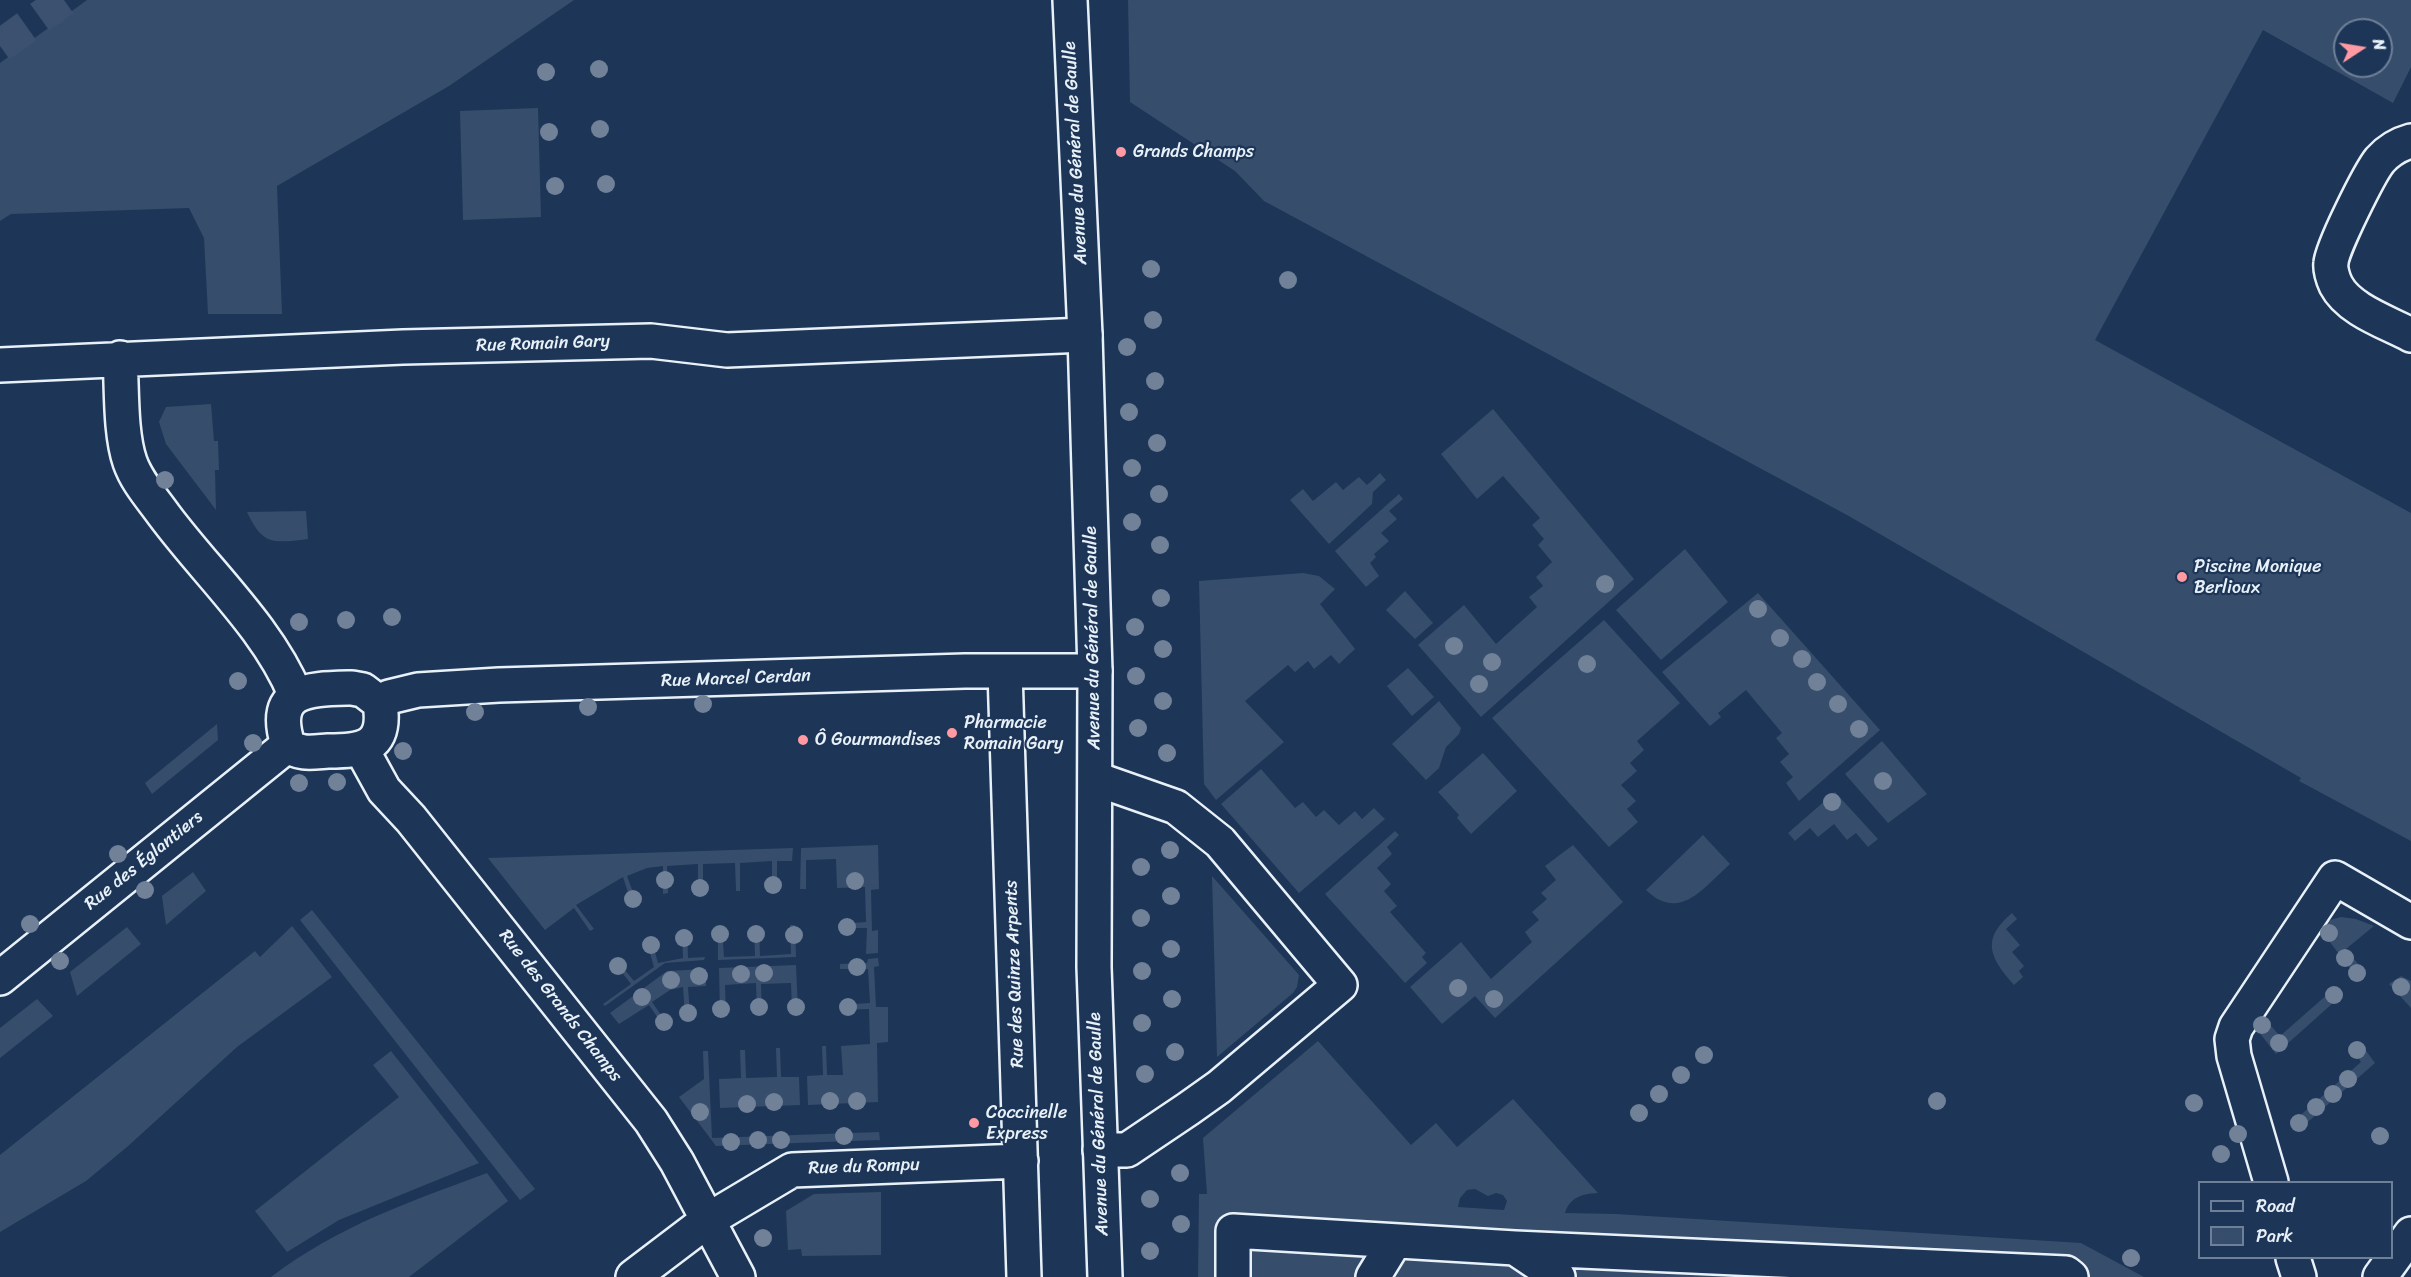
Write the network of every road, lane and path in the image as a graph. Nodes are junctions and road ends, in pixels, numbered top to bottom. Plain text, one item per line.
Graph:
1 (1070, 0) edge
2 (2411, 141) edge
3 (1085, 335) junction
4 (2411, 335) edge
5 (120, 357) junction
6 (0, 365) edge
7 (1005, 671) junction
8 (1095, 671) junction
9 (295, 694) junction
10 (380, 703) junction
11 (288, 745) junction
12 (362, 750) junction
13 (1095, 779) junction
14 (2411, 922) edge
15 (0, 978) edge
16 (1100, 1150) junction
17 (1020, 1161) junction
18 (2271, 1181) edge
19 (708, 1220) junction
20 (2411, 1233) edge
21 (1395, 1241) junction
22 (1515, 1248) junction
23 (2294, 1259) edge
24 (2393, 1259) edge
25 (2393, 1259) edge
26 (1964, 1273) edge
27 (633, 1277) edge
28 (738, 1277) edge
29 (1024, 1277) edge
30 (1105, 1277) edge
31 (1233, 1277) edge
32 (1373, 1277) edge
33 (1558, 1277) edge
34 (2072, 1277) edge
35 (2299, 1277) edge
36 (2380, 1277) edge

1 - 3 street, Avenue du Général de Gaulle
2 - 4 street
3 - 5 street, Rue Romain Gary
3 - 8 street, Avenue du Général de Gaulle
5 - 6 street, Rue Romain Gary
5 - 9 street
7 - 8 street, Rue Marcel Cerdan
7 - 10 street, Rue Marcel Cerdan
7 - 17 street, Rue des Quinze Arpents
8 - 13 street, Avenue du Général de Gaulle
9 - 10 street
9 - 11 street
10 - 12 street
11 - 12 street
11 - 15 street, Rue des Églantiers
12 - 19 street, Rue des Grands Champs
13 - 16 street, Avenue du Général de Gaulle
13 - 16 street
14 - 18 street
16 - 30 street, Avenue du Général de Gaulle
17 - 19 street, Rue du Rompu
17 - 29 street, Rue des Quinze Arpents
19 - 27 street, Rue du Rompu
19 - 28 street, Rue des Grands Champs
20 - 25 street
21 - 22 street
21 - 31 street
21 - 32 street
22 - 26 street
22 - 33 street
23 - 35 street
24 - 36 street
26 - 34 street

